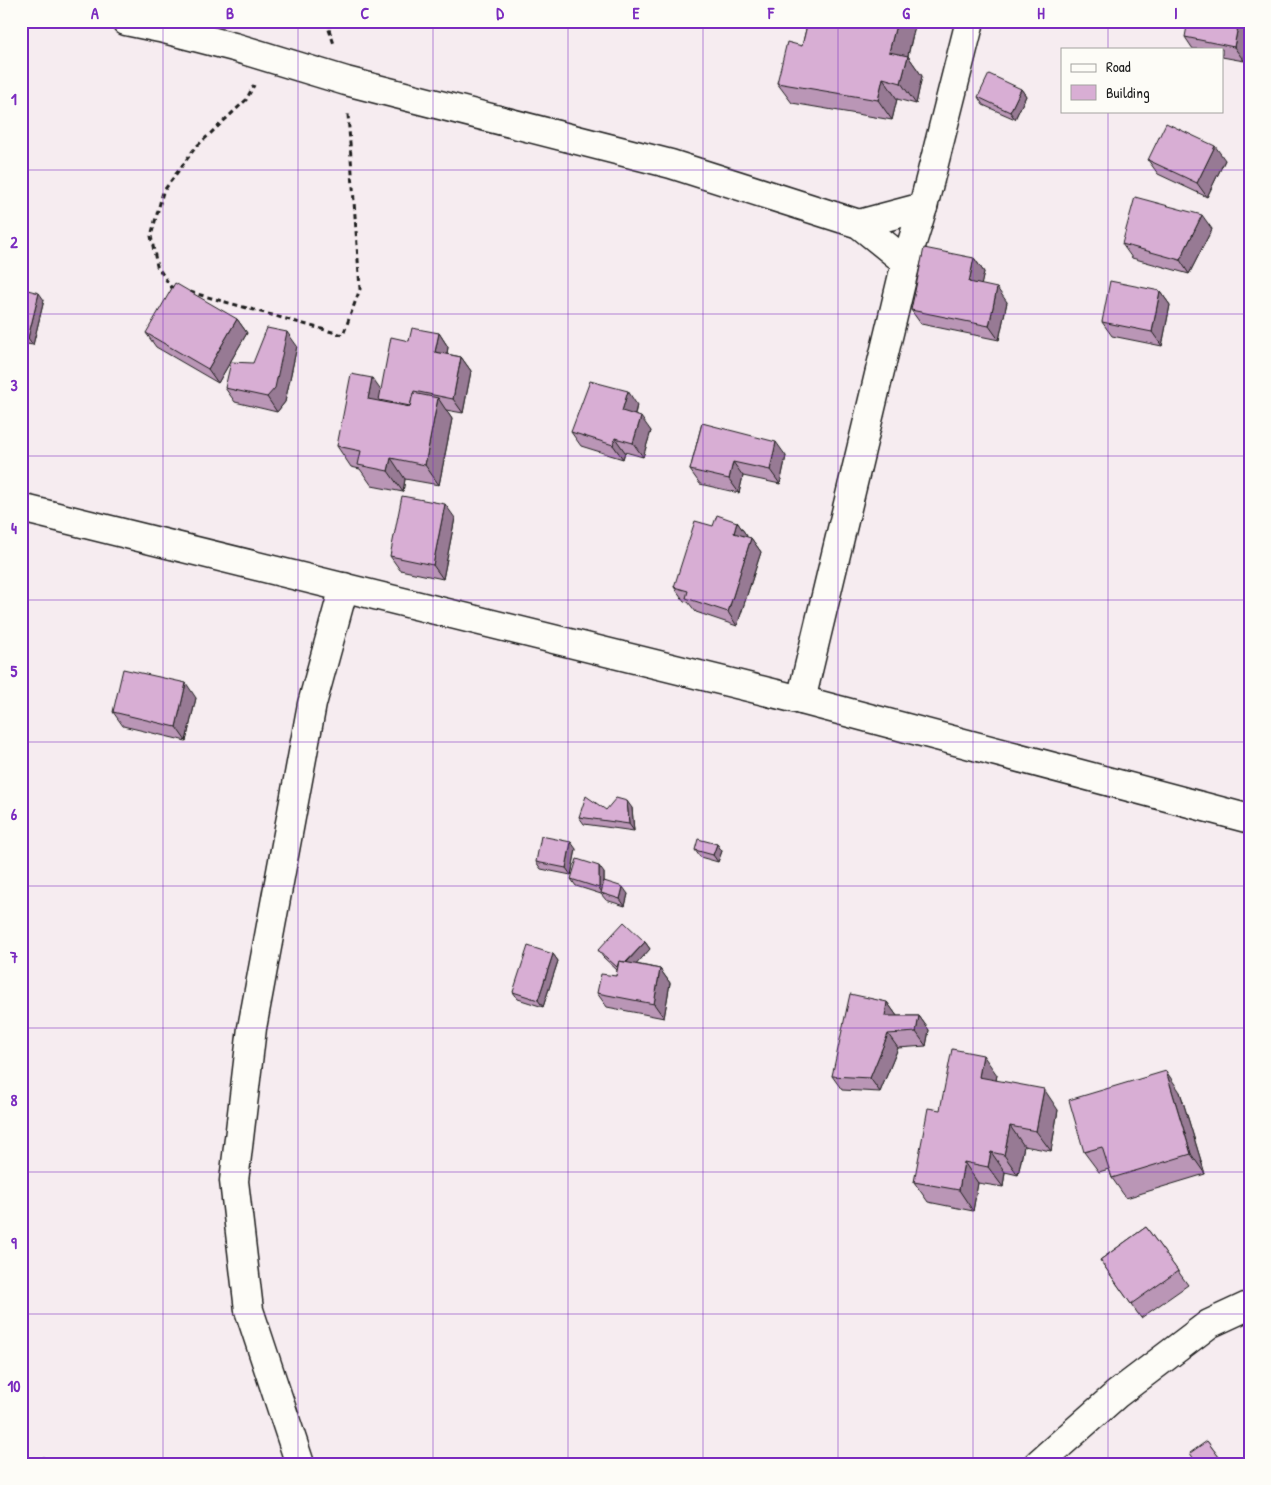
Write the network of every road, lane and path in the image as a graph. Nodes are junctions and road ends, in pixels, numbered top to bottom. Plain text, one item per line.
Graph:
1 (126, 21) edge
2 (225, 21) edge
3 (970, 21) edge
4 (163, 24) edge
5 (234, 47) junction
6 (269, 58) junction
7 (346, 81) junction
8 (923, 206) junction
9 (860, 224) junction
10 (906, 262) junction
11 (21, 508) edge
12 (344, 588) junction
13 (801, 700) junction
14 (1250, 819) edge
15 (1250, 1305) edge
16 (300, 1464) edge
17 (1038, 1464) edge

1 - 4 street
2 - 5 street
3 - 8 street
4 - 5 street
5 - 6 street
6 - 7 street
6 - 7 path
7 - 9 street
8 - 9 street
8 - 10 street
9 - 10 street
10 - 13 street
11 - 12 street
12 - 13 street
12 - 16 street
13 - 14 street
15 - 17 street

